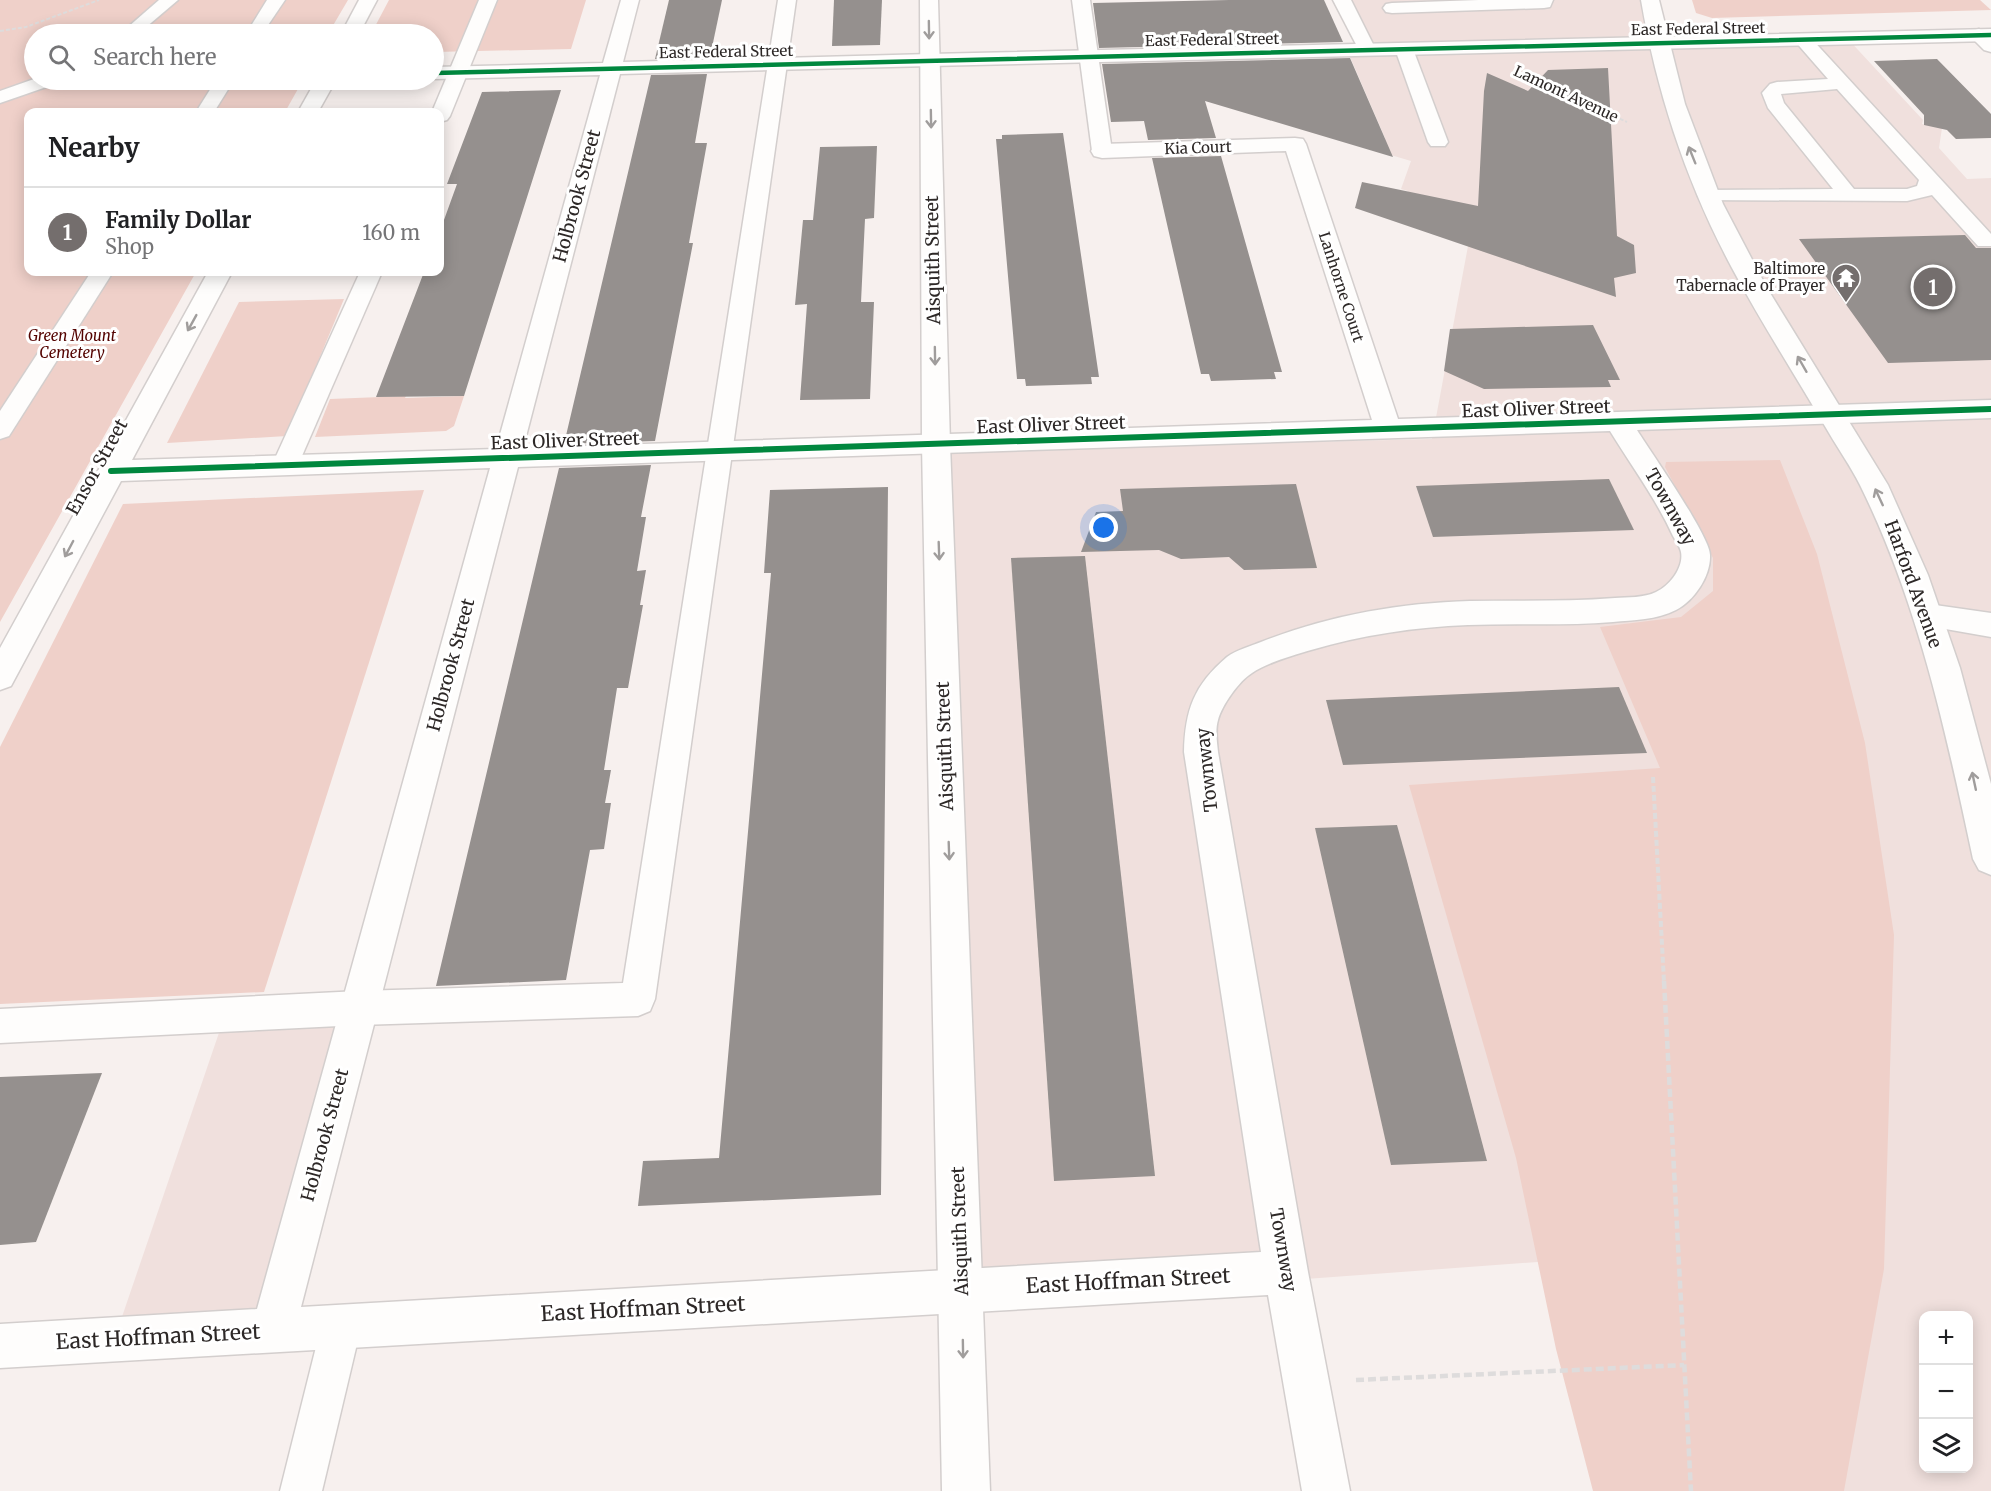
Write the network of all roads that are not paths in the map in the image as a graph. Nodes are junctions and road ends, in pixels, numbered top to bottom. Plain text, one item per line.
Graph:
1 (169, 0) edge
2 (276, 0) edge
3 (368, 0) edge
4 (488, 0) edge
5 (630, 0) edge
6 (787, 0) edge
7 (929, 0) edge
8 (1081, 0) edge
9 (1342, 0) edge
10 (1375, 0) edge
11 (1544, 0) edge
12 (1650, 0) edge
13 (1392, 8) junction
14 (140, 24) edge
15 (260, 24) edge
16 (355, 24) edge
17 (1987, 39) edge
18 (1803, 40) junction
19 (1657, 43) junction
20 (1409, 49) junction
21 (1366, 50) junction
22 (1088, 57) junction
23 (930, 60) junction
24 (776, 64) junction
25 (611, 68) junction
26 (459, 72) junction
27 (444, 73) edge
28 (1842, 83) junction
29 (24, 88) edge
30 (218, 90) edge
31 (320, 90) edge
32 (0, 97) edge
33 (207, 108) edge
34 (310, 108) edge
35 (443, 108) edge
36 (1438, 142) dead end
37 (1295, 144) joint
38 (1102, 151) joint
39 (1929, 179) junction
40 (1708, 196) junction
41 (1849, 196) junction
42 (1986, 241) dead end
43 (99, 276) edge
44 (218, 276) edge
45 (369, 276) edge
46 (1991, 409) edge
47 (1832, 415) junction
48 (1617, 422) junction
49 (1388, 429) junction
50 (0, 430) edge
51 (936, 444) junction
52 (719, 451) junction
53 (507, 458) junction
54 (285, 465) junction
55 (111, 471) junction
56 (1928, 616) junction
57 (1991, 625) edge
58 (0, 677) edge
59 (1991, 859) edge
60 (360, 1008) junction
61 (0, 1026) edge
62 (1286, 1272) junction
63 (962, 1290) junction
64 (341, 1327) junction
65 (273, 1330) junction
66 (0, 1346) edge
67 (301, 1491) edge
68 (966, 1491) edge
69 (1326, 1491) edge

1 - 14 lane
2 - 15 lane
3 - 16 street
4 - 26 lane
5 - 25 street, Holbrook Street
6 - 24 lane
7 -> 23 street, Aisquith Street
8 - 22 lane
9 - 21 lane
10 - 13 lane
11 - 13 lane
12 - 19 street, Harford Avenue
13 - 20 lane
17 - 18 street, East Federal Street
18 - 19 street, East Federal Street
18 - 28 lane
19 - 20 street, East Federal Street
40 -> 19 street, Harford Avenue
20 - 21 street, East Federal Street
20 - 36 lane
21 - 22 street, East Federal Street
22 - 23 street, East Federal Street
22 - 38 lane
23 - 24 street, East Federal Street
23 -> 51 street, Aisquith Street
24 - 25 street, East Federal Street
24 - 52 lane
25 - 26 street, East Federal Street
25 - 53 street, Holbrook Street
26 - 27 street, East Federal Street
26 - 35 lane
28 - 39 lane
28 - 41 lane
29 - 32 lane
30 - 33 lane
31 - 34 street
37 - 38 street, Kia Court
37 - 49 street, Lanhorne Court
39 - 41 lane
39 - 42 lane
40 - 41 lane
47 -> 40 street, Harford Avenue
43 - 50 lane
44 -> 55 street, Ensor Street
45 - 54 lane
46 - 47 street, East Oliver Street
47 - 48 street, East Oliver Street
56 -> 47 street, Harford Avenue
48 - 49 street, East Oliver Street
48 - 62 street, Townway
49 - 51 street, East Oliver Street
51 - 52 street, East Oliver Street
51 -> 63 street, Aisquith Street
52 - 53 street, East Oliver Street
52 - 60 lane
53 - 54 street, East Oliver Street
53 - 60 street, Holbrook Street
54 - 55 street, East Oliver Street
55 -> 58 street, Ensor Street
56 - 57 street
59 -> 56 street, Harford Avenue
60 - 61 lane
60 - 65 street, Holbrook Street
62 - 63 street, East Hoffman Street
62 - 69 street, Townway
63 - 64 street, East Hoffman Street
63 -> 68 street, Aisquith Street
64 - 65 street, East Hoffman Street
64 - 67 lane
65 - 66 street, East Hoffman Street

